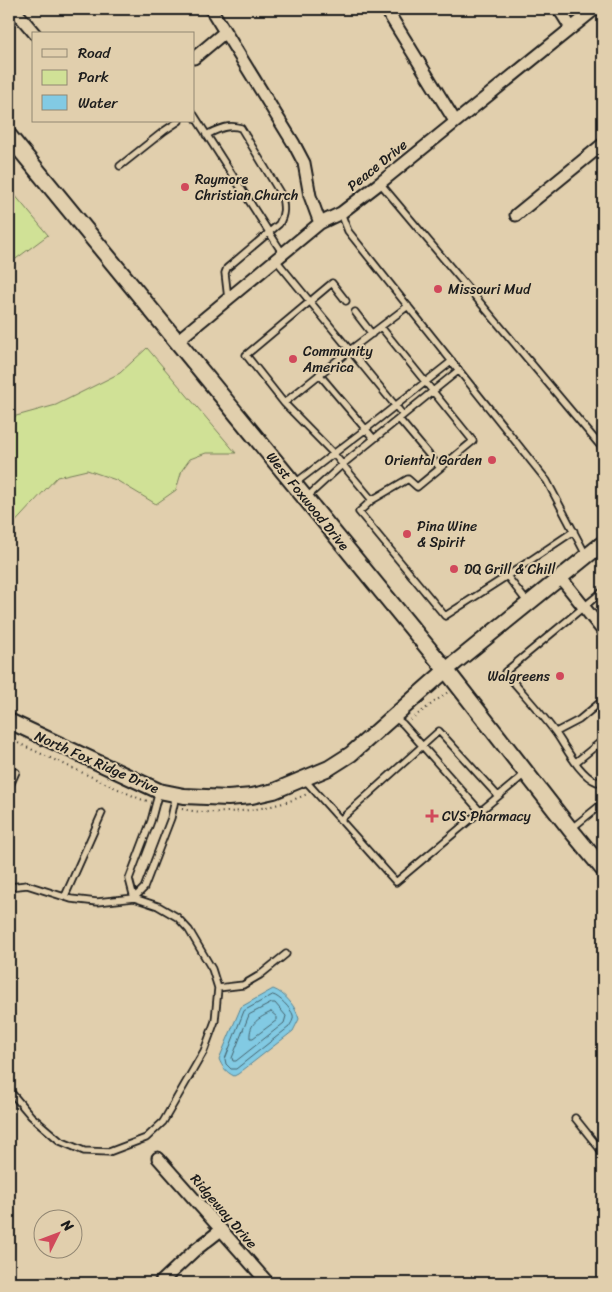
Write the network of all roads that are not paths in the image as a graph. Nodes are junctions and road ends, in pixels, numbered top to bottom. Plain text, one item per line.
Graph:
1 (14, 9) edge
2 (211, 9) edge
3 (386, 9) edge
4 (558, 9) edge
5 (595, 9) edge
6 (571, 28) junction
7 (33, 32) edge
8 (225, 32) junction
9 (195, 57) edge
10 (195, 117) edge
11 (455, 121) junction
12 (178, 122) edge
13 (206, 134) junction
14 (9, 136) edge
15 (603, 144) edge
16 (120, 166) dead end
17 (380, 183) junction
18 (341, 213) junction
19 (516, 215) dead end
20 (320, 223) junction
21 (269, 233) junction
22 (279, 257) junction
23 (228, 299) junction
24 (309, 301) junction
25 (346, 301) dead end
26 (408, 306) junction
27 (355, 312) dead end
28 (382, 327) junction
29 (372, 334) junction
30 (177, 341) junction
31 (350, 350) junction
32 (452, 361) junction
33 (459, 370) junction
34 (319, 374) junction
35 (426, 382) junction
36 (433, 391) junction
37 (284, 403) junction
38 (396, 406) junction
39 (401, 417) junction
40 (366, 429) junction
41 (374, 439) junction
42 (603, 448) edge
43 (333, 452) junction
44 (343, 464) junction
45 (440, 468) junction
46 (294, 484) junction
47 (305, 498) junction
48 (372, 500) junction
49 (574, 531) junction
50 (603, 543) edge
51 (587, 556) junction
52 (507, 576) junction
53 (560, 577) junction
54 (603, 591) edge
55 (528, 603) junction
56 (584, 606) junction
57 (603, 631) edge
58 (446, 670) junction
59 (603, 700) edge
60 (9, 721) edge
61 (399, 721) junction
62 (556, 732) junction
63 (603, 740) edge
64 (422, 746) junction
65 (576, 762) junction
66 (16, 772) dead end
67 (526, 773) junction
68 (304, 779) junction
69 (603, 780) edge
70 (9, 788) edge
71 (498, 796) junction
72 (158, 797) junction
73 (175, 801) junction
74 (603, 803) edge
75 (480, 811) junction
76 (102, 814) dead end
77 (340, 820) junction
78 (570, 830) junction
79 (603, 869) edge
80 (9, 887) edge
81 (64, 896) junction
82 (134, 898) junction
83 (286, 954) dead end
84 (218, 988) junction
85 (9, 1090) edge
86 (575, 1118) dead end
87 (603, 1153) edge
88 (158, 1158) dead end
89 (221, 1230) junction
90 (160, 1283) edge
91 (268, 1283) edge

1 - 7 street
2 - 8 street
3 - 11 street
4 - 6 street
5 - 6 street, Peace Drive
6 - 11 street, Peace Drive
8 - 9 street
8 - 20 street
10 - 13 lane
11 - 17 street, Peace Drive
12 - 16 lane
13 - 21 lane
13 - 21 lane
14 - 30 main road, West Foxwood Drive
15 - 19 street
17 - 18 street, Peace Drive
17 - 42 lane
18 - 20 street, Peace Drive
18 - 26 lane
20 - 22 street, Peace Drive
21 - 22 lane
21 - 23 lane
22 - 23 street, Peace Drive
22 - 24 lane
23 - 30 street, Peace Drive
24 - 25 lane
24 - 31 lane
24 - 37 lane
26 - 28 lane
26 - 32 lane
27 - 29 lane
28 - 29 lane
28 - 35 lane
29 - 31 lane
30 - 46 main road, West Foxwood Drive
31 - 34 lane
31 - 38 lane
32 - 33 lane
32 - 35 lane
33 - 36 lane
33 - 49 lane
34 - 37 lane
34 - 40 lane
35 - 36 lane
35 - 38 lane
36 - 39 lane
36 - 45 lane
37 - 43 lane
38 - 39 lane
38 - 40 lane
39 - 41 lane
39 - 45 lane
40 - 41 lane
40 - 43 lane
41 - 44 lane
43 - 44 lane
43 - 46 lane
44 - 47 lane
44 - 48 lane
45 - 48 lane
46 - 47 main road, West Foxwood Drive
47 - 58 main road, West Foxwood Drive
48 - 52 lane
49 - 51 lane
49 - 52 lane
50 - 51 street, North Fox Ridge Drive
51 - 53 street, North Fox Ridge Drive
52 - 55 lane
53 - 55 street, North Fox Ridge Drive
53 - 56 street
54 - 56 lane
55 - 58 street, North Fox Ridge Drive
56 - 57 street
56 - 62 lane
58 - 61 street, North Fox Ridge Drive
58 - 67 main road, West Foxwood Drive
59 - 62 lane
60 - 72 street, North Fox Ridge Drive
61 - 64 lane
61 - 68 street, North Fox Ridge Drive
62 - 65 lane
63 - 65 lane
64 - 71 lane
64 - 75 lane
64 - 77 lane
65 - 69 lane
66 - 70 lane
67 - 71 lane
67 - 78 main road, West Foxwood Drive
68 - 73 street, North Fox Ridge Drive
68 - 77 lane
71 - 75 lane
72 - 73 street, North Fox Ridge Drive
72 - 82 lane
73 - 82 lane
74 - 78 lane
75 - 77 lane
76 - 81 lane
78 - 79 main road, West Foxwood Drive
80 - 81 lane
81 - 82 lane
82 - 84 lane
83 - 84 lane
84 - 85 lane
86 - 87 lane
88 - 89 street, Ridgeway Drive
89 - 90 street
89 - 91 street, Ridgeway Drive

